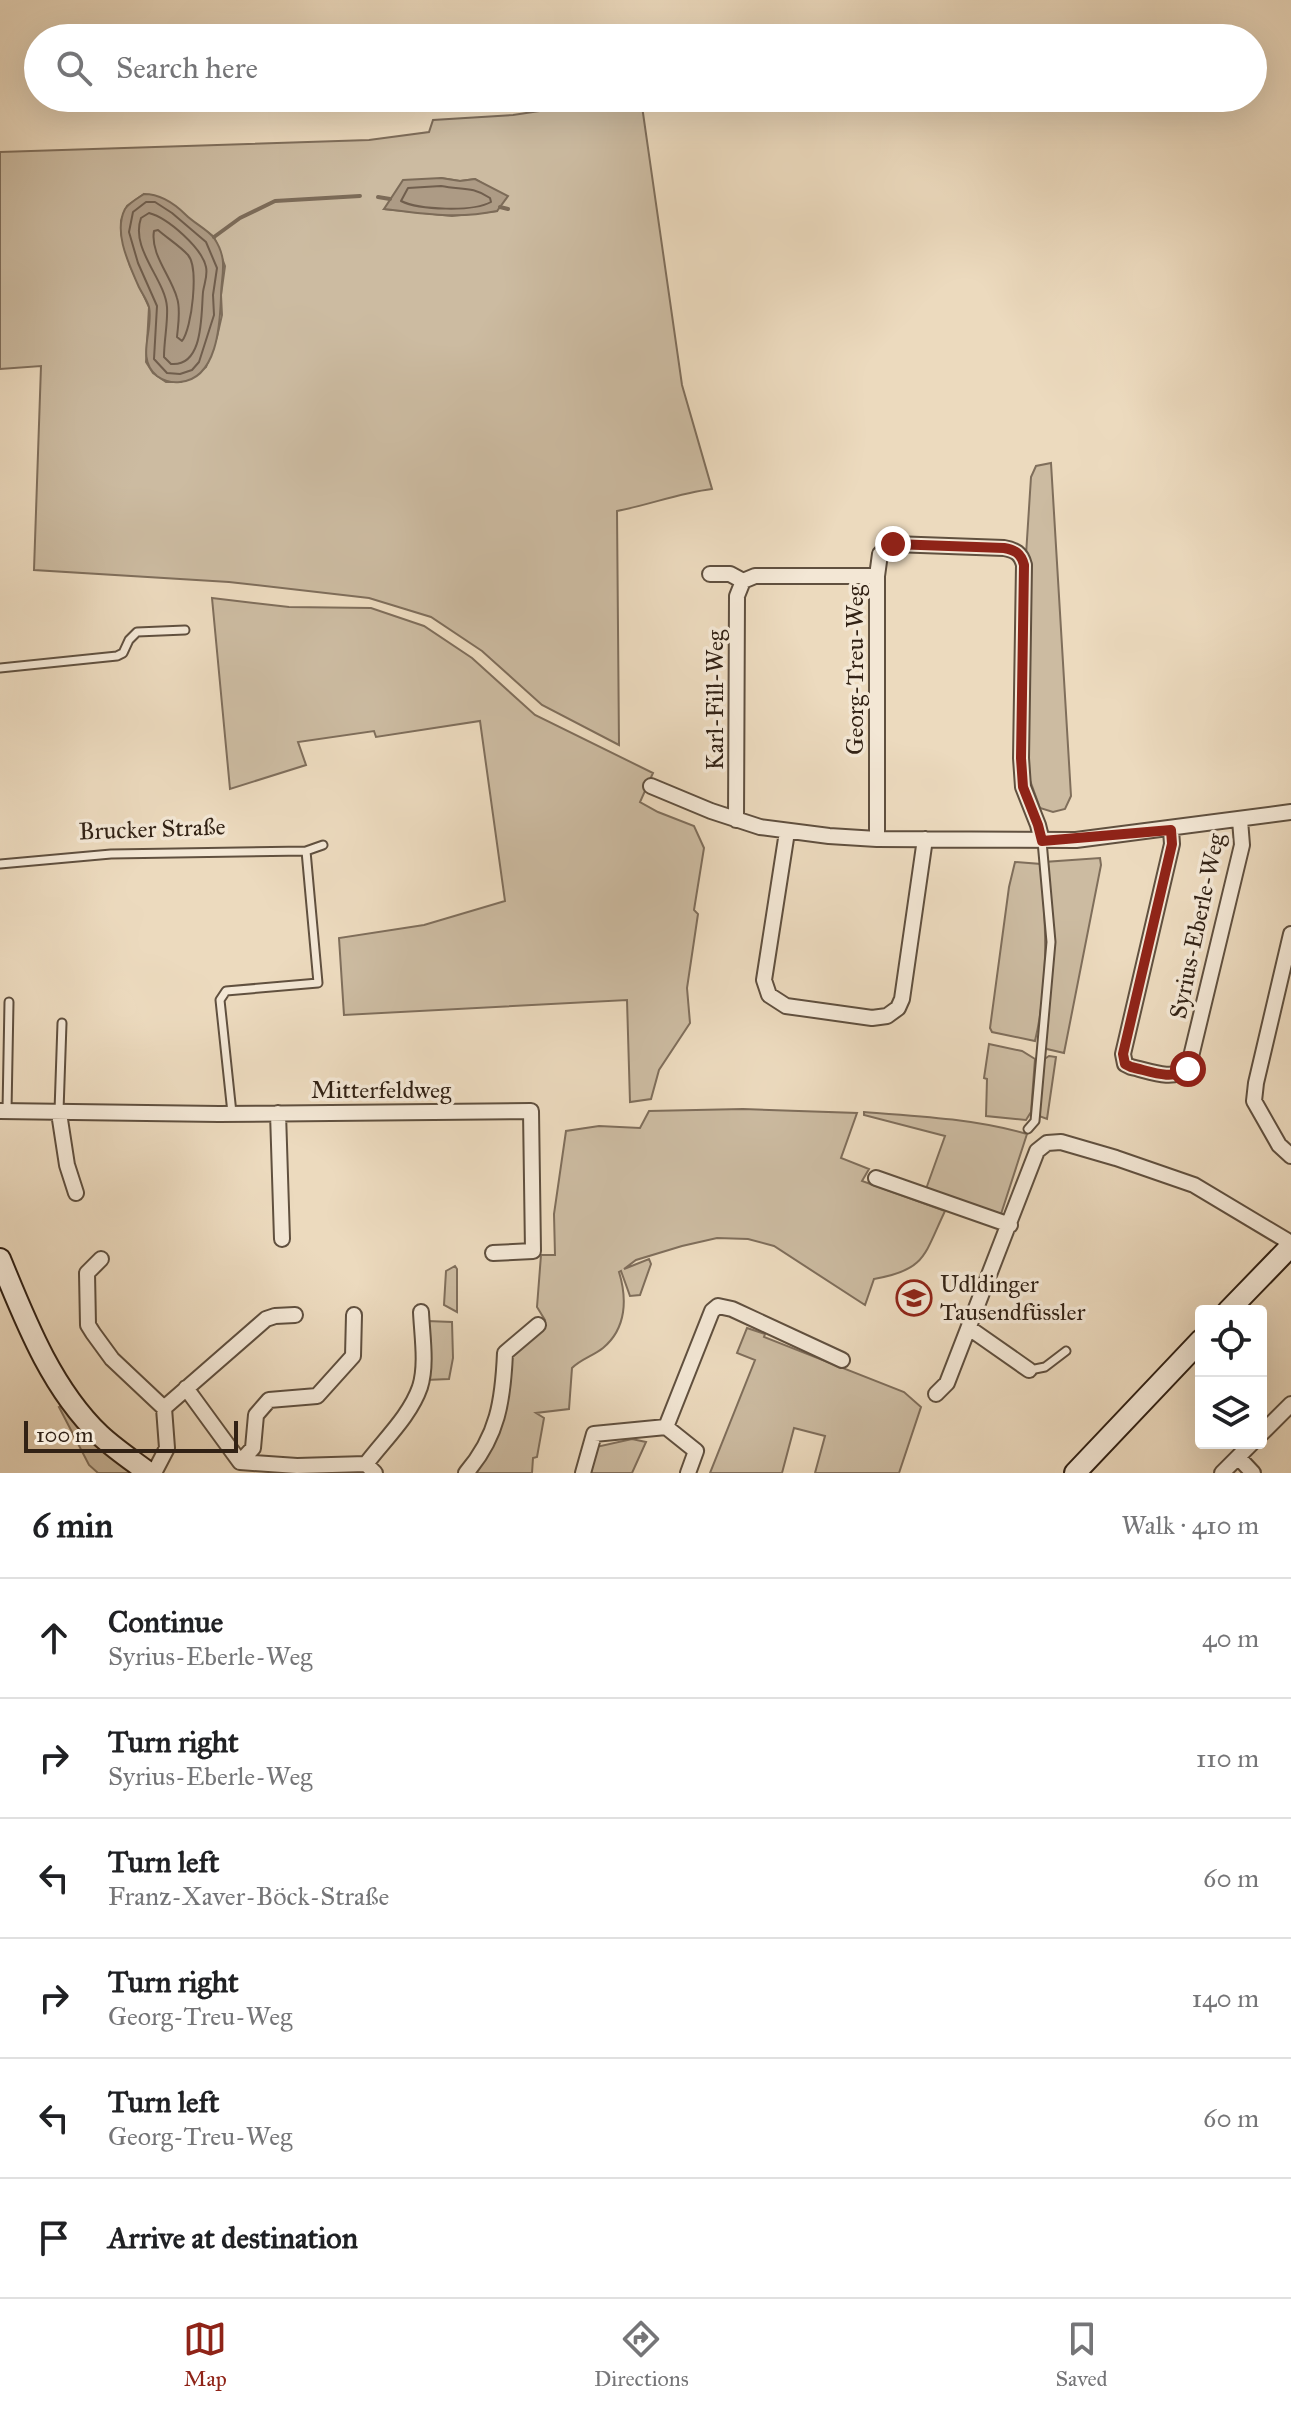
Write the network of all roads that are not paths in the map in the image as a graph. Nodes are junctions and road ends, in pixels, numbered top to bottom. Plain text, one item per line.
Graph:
1 (710, 574) dead end
2 (877, 576) junction
3 (743, 581) junction
4 (185, 630) dead end
5 (0, 668) edge
6 (651, 786) dead end
7 (1291, 812) edge
8 (736, 820) junction
9 (1240, 820) junction
10 (1171, 830) junction
11 (787, 832) junction
12 (877, 839) junction
13 (925, 839) junction
14 (1042, 841) junction
15 (323, 845) dead end
16 (306, 851) junction
17 (0, 864) edge
18 (1291, 934) edge
19 (1284, 1000) edge
20 (9, 1002) dead end
21 (62, 1023) dead end
22 (3, 1111) edge
23 (59, 1113) junction
24 (232, 1113) junction
25 (278, 1113) junction
26 (1028, 1129) dead end
27 (1291, 1156) edge
28 (876, 1178) dead end
29 (76, 1193) dead end
30 (1010, 1225) junction
31 (282, 1239) dead end
32 (1291, 1245) edge
33 (493, 1253) dead end
34 (0, 1259) edge
35 (101, 1259) dead end
36 (1234, 1305) edge
37 (421, 1312) dead end
38 (295, 1315) dead end
39 (354, 1315) dead end
40 (538, 1325) dead end
41 (969, 1328) junction
42 (1195, 1346) edge
43 (1066, 1351) dead end
44 (842, 1360) dead end
45 (1029, 1370) joint
46 (186, 1388) junction
47 (936, 1394) dead end
48 (1291, 1404) edge
49 (164, 1408) junction
50 (666, 1427) junction
51 (1267, 1428) edge
52 (1246, 1449) edge
53 (1238, 1457) junction
54 (240, 1462) junction
55 (370, 1468) edge
56 (152, 1473) edge
57 (466, 1473) edge
58 (583, 1473) edge
59 (688, 1473) edge
60 (1075, 1473) edge
61 (1222, 1473) edge
62 (1253, 1473) edge

1 - 3 street
2 - 3 street
2 - 12 street, Georg-Treu-Weg
2 - 14 street, Georg-Treu-Weg
3 - 8 street, Karl-Fill-Weg
4 - 5 lane
6 - 8 street
7 - 9 street
8 - 11 street
9 - 10 street
9 - 10 street, Syrius-Eberle-Weg
10 - 14 street
11 - 12 street
11 - 13 street
12 - 13 street
13 - 14 street
14 - 26 lane
15 - 16 lane
16 - 17 lane, Brucker Straße
16 - 24 lane
18 - 19 street
19 - 27 street
20 - 22 lane
21 - 23 lane
22 - 23 street, Mitterfeldweg
23 - 24 street, Mitterfeldweg
23 - 29 street
24 - 25 street, Mitterfeldweg
25 - 31 street
25 - 33 street, Mitterfeldweg
28 - 30 street
30 - 32 street
30 - 41 street
32 - 36 main road
34 - 56 main road
35 - 49 street
37 - 55 street
38 - 46 street
39 - 54 street
40 - 57 street
41 - 45 street
41 - 47 street
42 - 60 main road
43 - 45 lane
44 - 50 street
46 - 49 street
46 - 54 street
48 - 51 street
49 - 56 street
50 - 58 street
50 - 59 street
52 - 53 street
53 - 61 street
53 - 62 street
54 - 55 street

